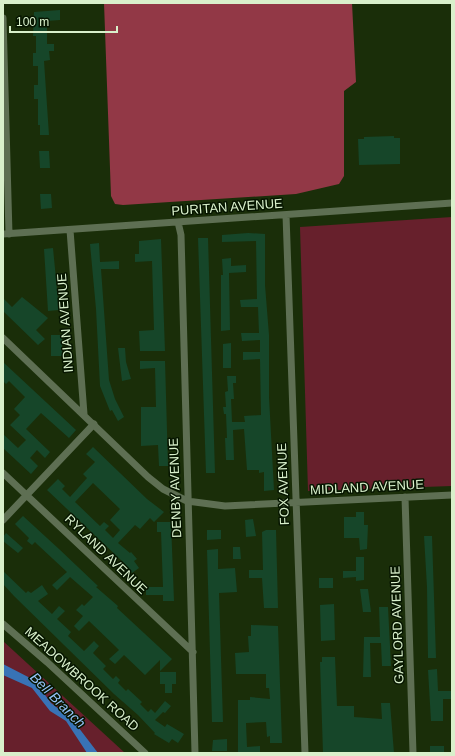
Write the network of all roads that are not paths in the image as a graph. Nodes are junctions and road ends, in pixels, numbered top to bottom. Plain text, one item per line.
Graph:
1 (3, 18) edge
2 (452, 203) edge
3 (286, 214) junction
4 (178, 222) junction
5 (70, 230) junction
6 (6, 234) edge
7 (3, 338) edge
8 (84, 414) junction
9 (94, 424) junction
10 (3, 473) edge
11 (27, 495) junction
12 (452, 495) edge
13 (405, 497) junction
14 (187, 501) junction
15 (296, 503) junction
16 (3, 520) edge
17 (3, 624) edge
18 (193, 652) junction
19 (145, 753) edge
20 (195, 753) edge
21 (305, 753) edge
22 (413, 753) edge

1 - 6 street
2 - 3 street, PURITAN AVENUE
3 - 4 street, PURITAN AVENUE
3 - 15 street, FOX AVENUE
4 - 5 street, PURITAN AVENUE
4 - 14 street, DENBY AVENUE
5 - 6 street, PURITAN AVENUE
5 - 8 street, INDIAN AVENUE
7 - 8 street, MIDLAND AVENUE
8 - 9 street, MIDLAND AVENUE
9 - 11 street
9 - 14 street, MIDLAND AVENUE
10 - 11 street, RYLAND AVENUE
11 - 16 street
11 - 18 street, RYLAND AVENUE
12 - 13 street, MIDLAND AVENUE
13 - 15 street, MIDLAND AVENUE
13 - 22 street, GAYLORD AVENUE
14 - 15 street, MIDLAND AVENUE
14 - 18 street, DENBY AVENUE
15 - 21 street, FOX AVENUE
17 - 19 street, MEADOWBROOK ROAD
18 - 20 street, DENBY AVENUE

